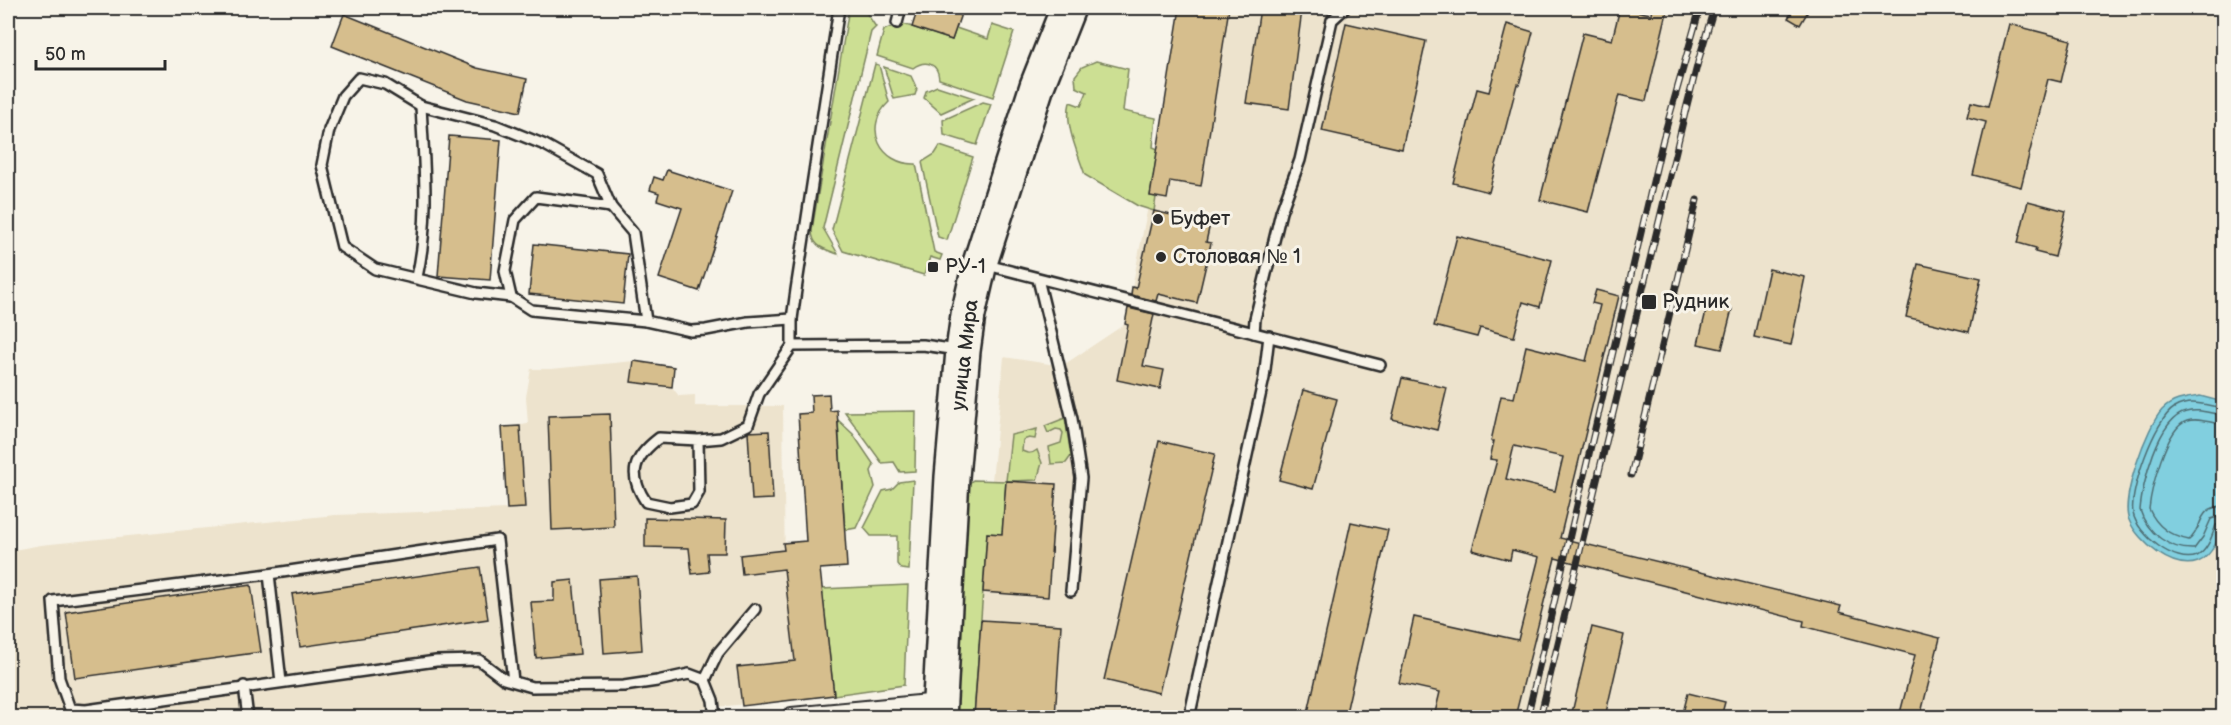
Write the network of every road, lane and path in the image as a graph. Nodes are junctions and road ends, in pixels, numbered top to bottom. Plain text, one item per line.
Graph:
1 (840, 8) edge
2 (902, 8) edge
3 (1068, 8) edge
4 (1345, 8) edge
5 (897, 23) dead end
6 (421, 106) junction
7 (611, 207) junction
8 (980, 263) junction
9 (417, 277) junction
10 (1038, 279) junction
11 (511, 297) junction
12 (792, 319) junction
13 (646, 321) junction
14 (1254, 333) junction
15 (1269, 336) junction
16 (792, 346) junction
17 (963, 351) junction
18 (1380, 365) dead end
19 (698, 440) junction
20 (269, 574) junction
21 (1071, 591) dead end
22 (755, 609) dead end
23 (705, 680) junction
24 (281, 681) junction
25 (513, 681) junction
26 (244, 687) junction
27 (939, 711) edge
28 (248, 717) edge
29 (715, 717) edge
30 (792, 717) edge
31 (1189, 717) edge

1 - 12 lane
2 - 5 lane
3 - 8 highway, улица Мира
4 - 14 lane
6 - 7 lane
6 - 9 lane
6 - 9 lane
7 - 11 lane
7 - 13 lane
8 - 10 lane
8 - 17 highway, улица Мира
9 - 11 lane
10 - 14 lane
10 - 21 lane
11 - 13 lane
12 - 13 lane
12 - 16 lane
14 - 15 lane
15 - 18 lane
15 - 31 lane
16 - 17 lane
16 - 19 lane
17 - 27 highway, улица Мира
19 - 19 lane
20 - 24 lane
20 - 25 lane
20 - 26 lane
22 - 23 lane
23 - 25 lane
23 - 29 lane
24 - 25 lane
24 - 26 lane
26 - 28 lane
27 - 30 street

